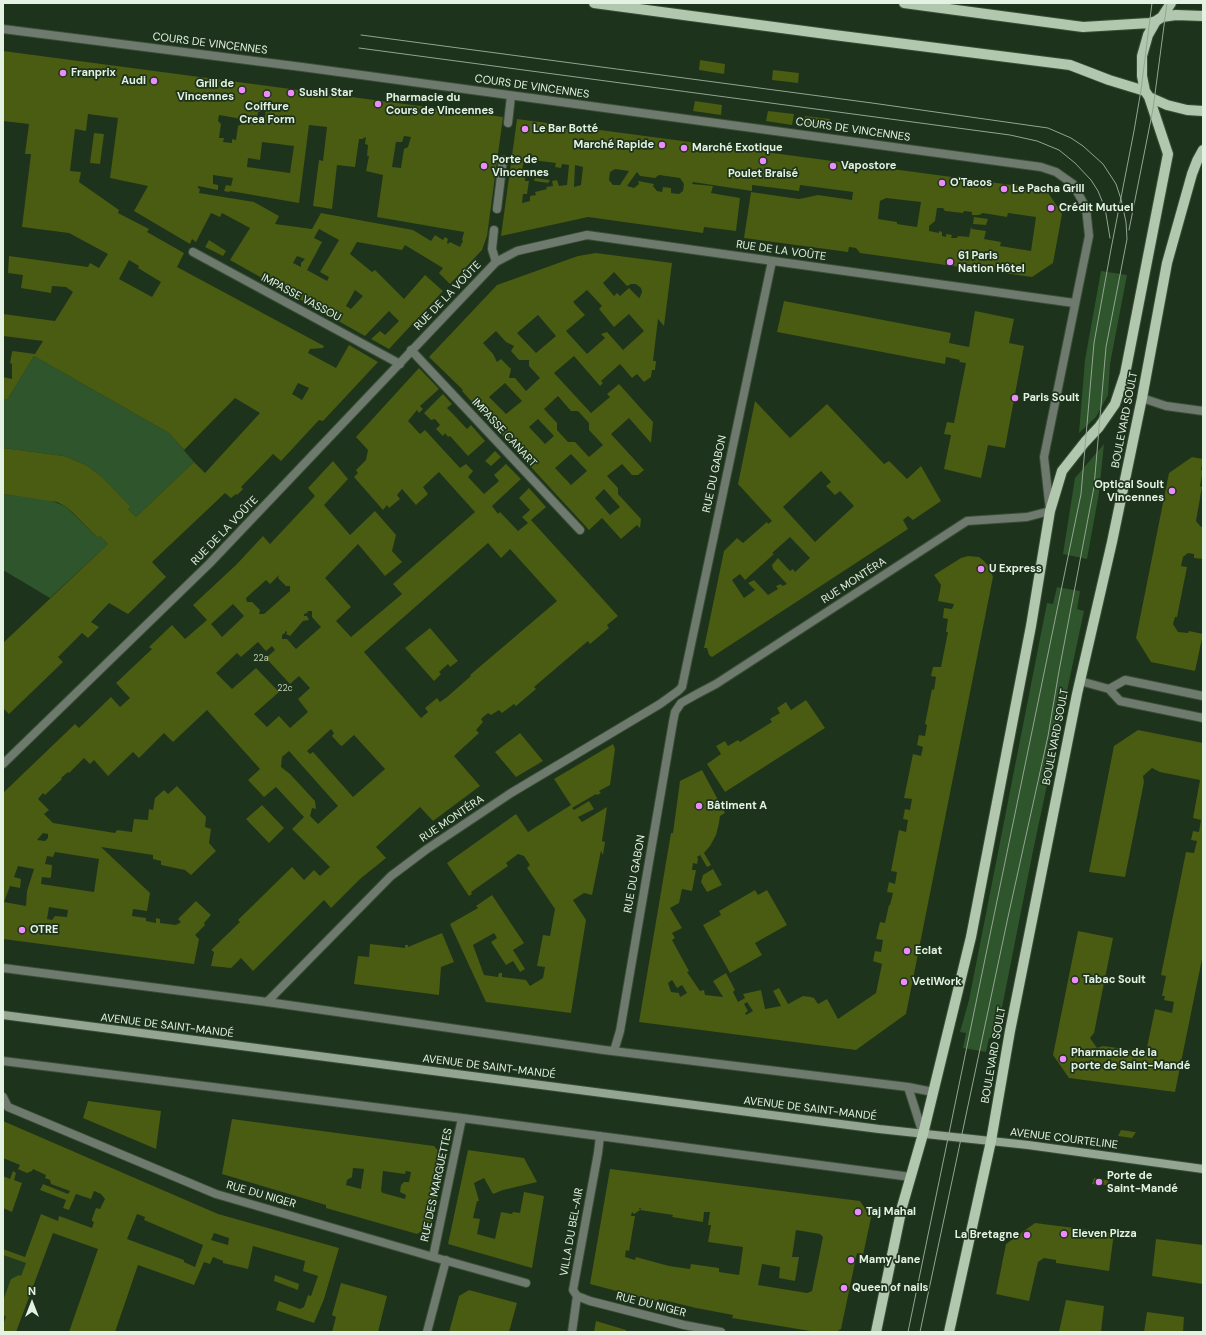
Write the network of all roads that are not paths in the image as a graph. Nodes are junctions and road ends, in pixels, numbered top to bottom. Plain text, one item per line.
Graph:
1 (594, 3) edge
2 (904, 3) edge
3 (1171, 3) edge
4 (1203, 16) edge
5 (1159, 19) junction
6 (3, 29) edge
7 (1147, 94) junction
8 (511, 96) junction
9 (1203, 111) edge
10 (508, 123) dead end
11 (1203, 150) edge
12 (503, 160) dead end
13 (1056, 172) joint
14 (497, 209) dead end
15 (494, 230) dead end
16 (193, 252) dead end
17 (772, 261) junction
18 (496, 262) junction
19 (1074, 303) junction
20 (411, 350) junction
21 (400, 364) junction
22 (1142, 398) junction
23 (1203, 411) edge
24 (1050, 511) junction
25 (580, 530) dead end
26 (1080, 681) junction
27 (1109, 688) junction
28 (678, 691) joint
29 (1203, 696) edge
30 (681, 703) joint
31 (1203, 718) edge
32 (3, 764) edge
33 (3, 968) edge
34 (267, 1002) junction
35 (3, 1015) edge
36 (614, 1051) junction
37 (3, 1061) edge
38 (908, 1088) junction
39 (933, 1092) junction
40 (3, 1097) edge
41 (462, 1118) junction
42 (923, 1134) junction
43 (600, 1136) junction
44 (991, 1141) junction
45 (1203, 1169) edge
46 (911, 1177) junction
47 (433, 1257) junction
48 (446, 1260) junction
49 (526, 1283) dead end
50 (577, 1296) junction
51 (427, 1332) edge
52 (572, 1332) edge
53 (721, 1332) edge
54 (876, 1332) edge
55 (950, 1332) edge

1 - 7 main road
2 - 5 main road
3 - 5 main road, BOULEVARD SOULT
4 - 5 main road
5 - 7 main road, BOULEVARD SOULT
6 - 8 street, COURS DE VINCENNES
7 - 9 main road
7 - 24 main road, BOULEVARD SOULT
8 - 10 street
8 - 13 street, COURS DE VINCENNES
11 - 22 main road, BOULEVARD SOULT
12 - 14 street
13 - 19 street, BOULEVARD SOULT
15 - 18 street
16 - 21 street, IMPASSE VASSOU
17 - 18 street, RUE DE LA VOÛTE
17 - 19 street, RUE DE LA VOÛTE
17 - 28 street, RUE DU GABON
18 - 20 street, RUE DE LA VOÛTE
19 - 24 street, BOULEVARD SOULT
20 - 21 street, RUE DE LA VOÛTE
20 - 25 street, IMPASSE CANART
21 - 32 street, RUE DE LA VOÛTE
22 - 23 street
22 - 26 main road, BOULEVARD SOULT
24 - 30 street, RUE MONTÉRA
24 - 39 main road, BOULEVARD SOULT
26 - 27 street
26 - 44 main road, BOULEVARD SOULT
27 - 29 street
27 - 31 street
28 - 34 street, RUE MONTÉRA
30 - 36 street, RUE DU GABON
33 - 34 street
34 - 36 street
35 - 42 main road, AVENUE DE SAINT-MANDÉ
36 - 38 street
37 - 41 street
38 - 39 street
38 - 42 street
39 - 42 main road, BOULEVARD SOULT
40 - 47 street, RUE DU NIGER
41 - 43 street
41 - 47 street, RUE DES MARGUETTES
42 - 44 main road, AVENUE COURTELINE
42 - 46 main road, BOULEVARD SOULT
43 - 46 street
43 - 50 street, VILLA DU BEL-AIR
44 - 45 main road, AVENUE COURTELINE
44 - 55 main road, BOULEVARD SOULT
46 - 54 main road, BOULEVARD SOULT
47 - 48 street, RUE DU NIGER
48 - 49 street, RUE DU NIGER
48 - 51 street
50 - 52 street, VILLA DU BEL-AIR
50 - 53 street, RUE DU NIGER

